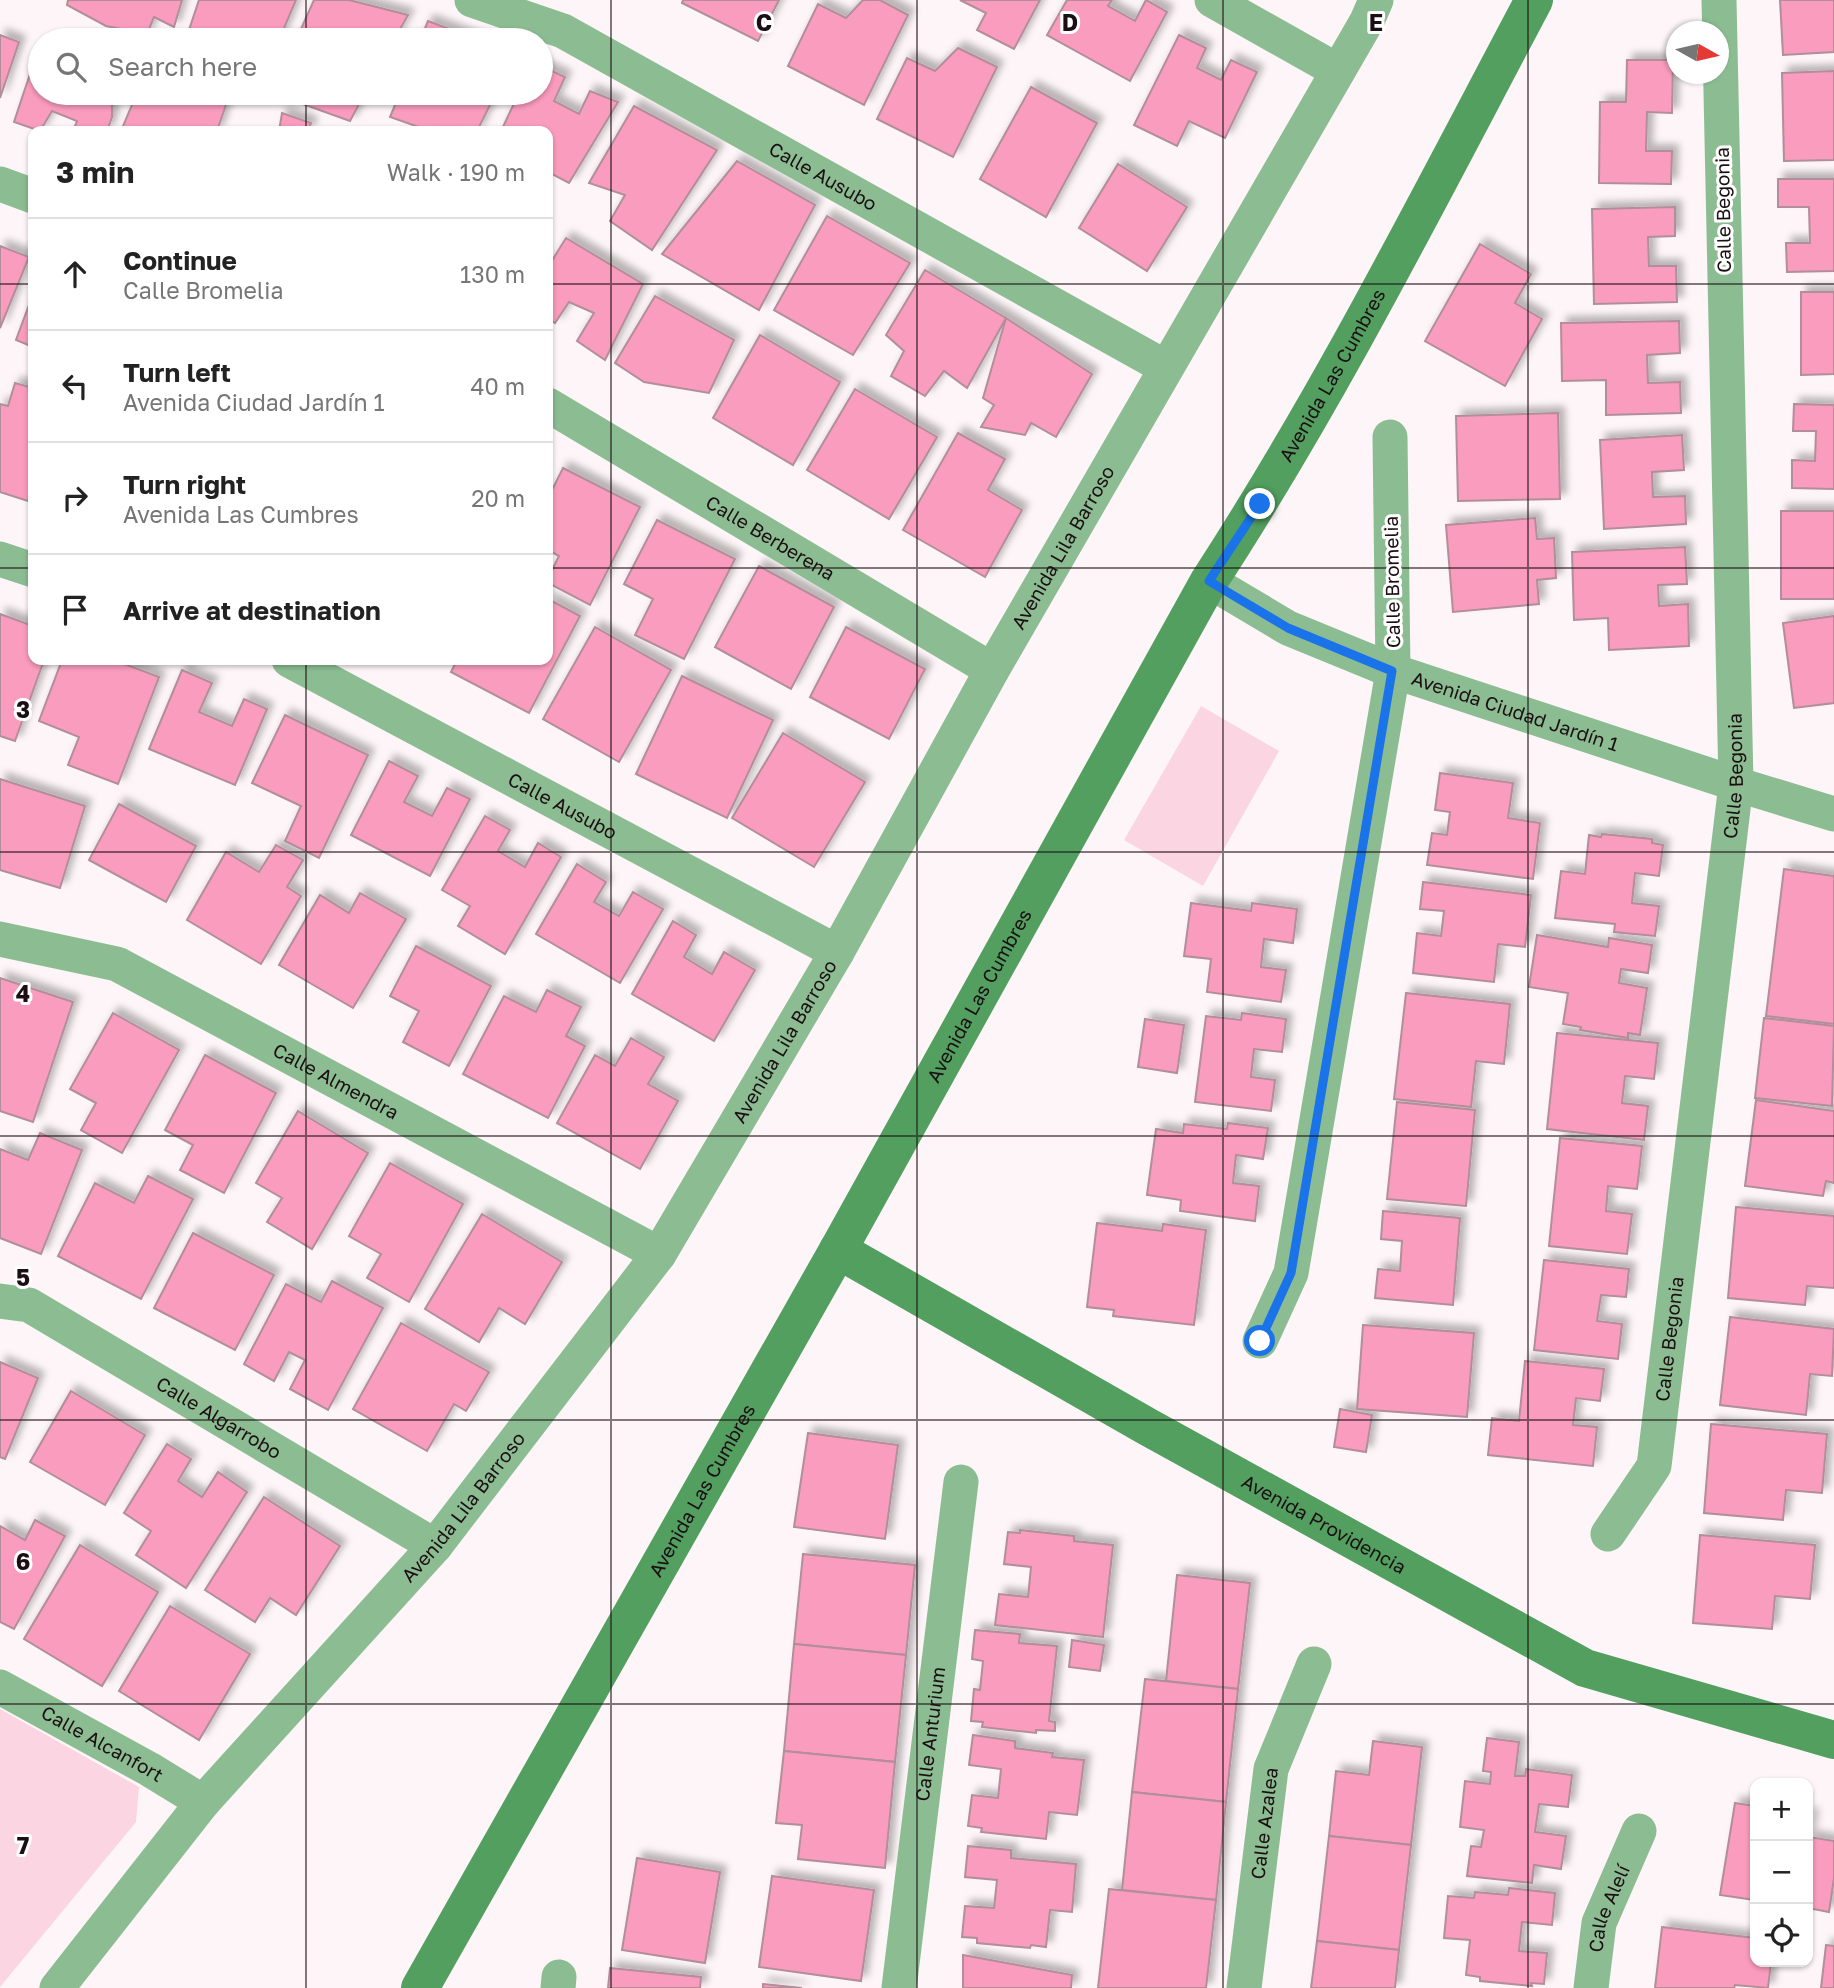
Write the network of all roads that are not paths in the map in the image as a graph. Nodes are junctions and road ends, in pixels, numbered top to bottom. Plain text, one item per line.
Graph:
1 (472, 0) edge
2 (1212, 0) edge
3 (1376, 0) edge
4 (1534, 0) edge
5 (1719, 0) edge
6 (1338, 71) junction
7 (0, 184) edge
8 (28, 194) edge
9 (1165, 368) junction
10 (553, 408) edge
11 (1390, 437) dead end
12 (0, 559) edge
13 (28, 568) edge
14 (1209, 581) junction
15 (298, 665) edge
16 (992, 670) junction
17 (1392, 671) junction
18 (1736, 784) junction
19 (1834, 814) edge
20 (0, 939) edge
21 (837, 952) junction
22 (838, 1250) junction
23 (659, 1254) junction
24 (0, 1301) edge
25 (1260, 1341) dead end
26 (961, 1482) dead end
27 (1608, 1534) dead end
28 (435, 1546) junction
29 (1314, 1664) dead end
30 (0, 1688) edge
31 (1834, 1741) edge
32 (203, 1802) junction
33 (1639, 1831) dead end
34 (57, 1988) edge
35 (420, 1988) edge
36 (899, 1988) edge
37 (1244, 1988) edge
38 (1591, 1988) edge

1 - 9 street, Calle Ausubo
2 - 6 street
3 - 6 street, Avenida Lila Barroso
4 - 14 street, Avenida Las Cumbres
5 - 18 street, Calle Begonia
6 - 9 street, Avenida Lila Barroso
7 - 8 street
9 - 16 street, Avenida Lila Barroso
10 - 16 street, Calle Berberena
11 - 17 street, Calle Bromelia
12 - 13 street
14 - 17 street, Avenida Ciudad Jardín 1
14 - 22 street, Avenida Las Cumbres
15 - 21 street, Calle Ausubo
16 - 21 street, Avenida Lila Barroso
17 - 18 street, Avenida Ciudad Jardín 1
17 - 25 street, Calle Bromelia
18 - 19 street, Avenida Ciudad Jardín 1
18 - 27 street, Calle Begonia
20 - 23 street, Calle Almendra
21 - 23 street, Avenida Lila Barroso
22 - 31 street, Avenida Providencia
22 - 35 street, Avenida Las Cumbres
23 - 28 street, Avenida Lila Barroso
24 - 28 street, Calle Algarrobo
26 - 36 street, Calle Anturium
28 - 32 street, Avenida Lila Barroso
29 - 37 street, Calle Azalea
30 - 32 street, Calle Alcanfort
32 - 34 street, Avenida Lila Barroso
33 - 38 street, Calle Alelí

